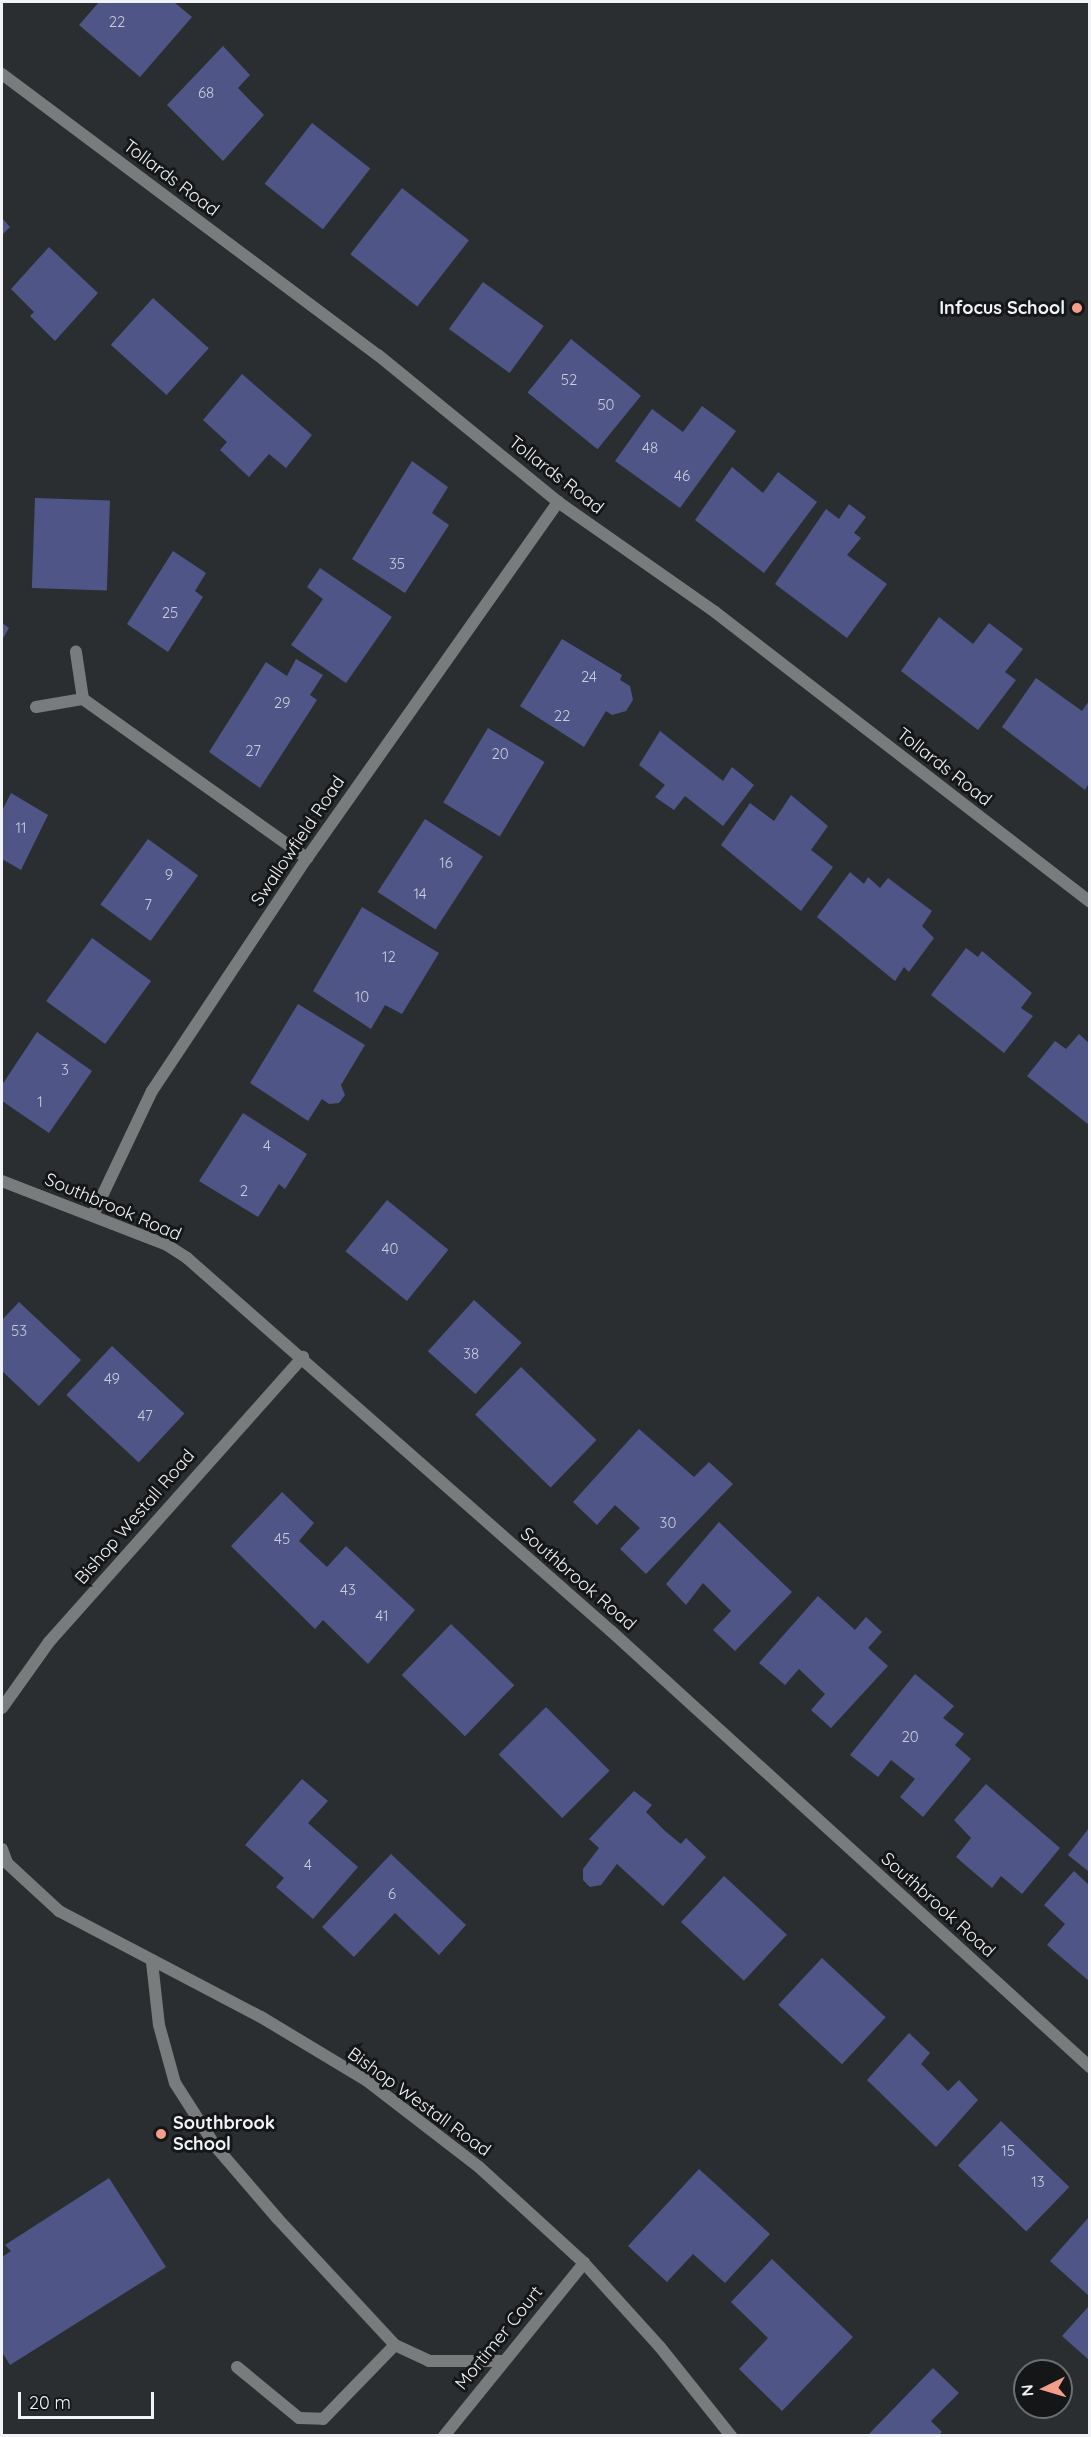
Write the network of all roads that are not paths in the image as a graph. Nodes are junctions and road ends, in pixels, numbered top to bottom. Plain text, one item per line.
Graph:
1 (2, 74) edge
2 (558, 502) junction
3 (76, 652) dead end
4 (83, 699) junction
5 (36, 707) dead end
6 (307, 858) junction
7 (1089, 902) edge
8 (2, 1181) edge
9 (93, 1215) junction
10 (303, 1356) junction
11 (2, 1708) edge
12 (2, 1849) edge
13 (152, 1962) junction
14 (1089, 2067) edge
15 (584, 2263) junction
16 (395, 2345) junction
17 (503, 2361) junction
18 (237, 2367) dead end
19 (444, 2436) edge
20 (731, 2436) edge

1 - 2 street, Tollards Road
2 - 6 street, Swallowfield Road
2 - 7 street, Tollards Road
3 - 4 street
4 - 5 street
4 - 6 street
6 - 9 street, Swallowfield Road
8 - 9 street, Southbrook Road
9 - 10 street, Southbrook Road
10 - 11 street, Bishop Westall Road
10 - 14 street, Southbrook Road
12 - 13 street, Bishop Westall Road
13 - 15 street, Bishop Westall Road
13 - 16 street
15 - 17 street, Mortimer Court
15 - 20 street, Bishop Westall Road
16 - 17 street
16 - 18 street
17 - 19 street, Mortimer Court

